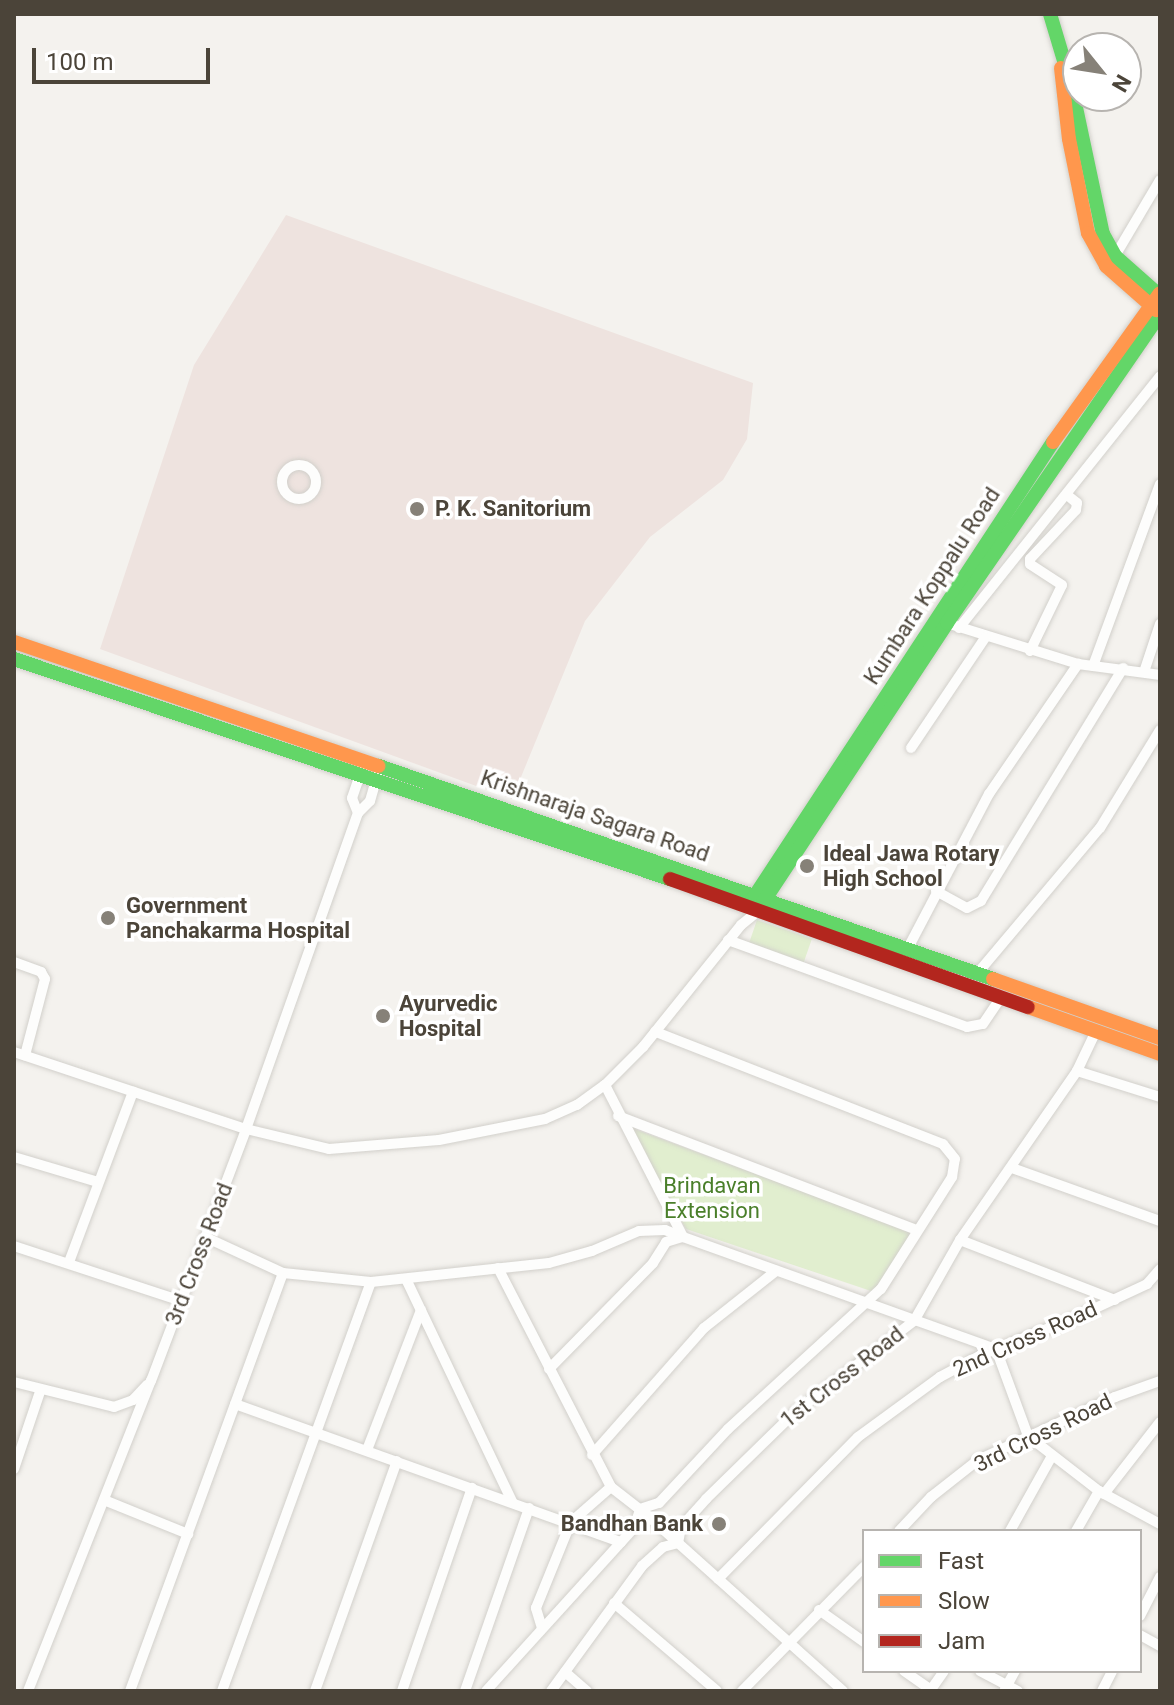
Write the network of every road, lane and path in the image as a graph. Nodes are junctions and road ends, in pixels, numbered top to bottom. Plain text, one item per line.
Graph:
1 (1050, 14) edge
2 (1061, 60) junction
3 (1160, 180) edge
4 (1115, 256) junction
5 (1158, 303) edge
6 (1160, 376) edge
7 (1160, 484) edge
8 (1067, 495) junction
9 (947, 623) junction
10 (1160, 624) edge
11 (985, 638) junction
12 (14, 642) edge
13 (1030, 651) junction
14 (14, 659) edge
15 (1078, 664) junction
16 (1093, 666) junction
17 (1123, 668) junction
18 (1144, 672) junction
19 (1160, 675) edge
20 (1160, 730) edge
21 (911, 748) dead end
22 (369, 767) junction
23 (376, 781) junction
24 (358, 813) junction
25 (936, 891) junction
26 (757, 903) junction
27 (728, 940) junction
28 (907, 950) junction
29 (14, 962) edge
30 (976, 975) junction
31 (1000, 999) junction
32 (1096, 1031) junction
33 (655, 1032) junction
34 (1160, 1038) edge
35 (19, 1054) edge
36 (1160, 1054) edge
37 (1077, 1071) junction
38 (605, 1085) junction
39 (133, 1092) junction
40 (1160, 1097) edge
41 (618, 1116) junction
42 (246, 1129) junction
43 (14, 1157) edge
44 (1012, 1168) junction
45 (98, 1182) junction
46 (1160, 1221) edge
47 (917, 1230) junction
48 (205, 1237) junction
49 (683, 1237) junction
50 (960, 1240) junction
51 (14, 1246) edge
52 (69, 1262) junction
53 (498, 1268) junction
54 (1160, 1269) edge
55 (776, 1271) junction
56 (283, 1273) junction
57 (406, 1279) junction
58 (371, 1282) junction
59 (1115, 1300) junction
60 (181, 1301) junction
61 (868, 1305) junction
62 (421, 1310) junction
63 (910, 1320) junction
64 (996, 1349) junction
65 (549, 1369) junction
66 (151, 1381) junction
67 (1160, 1381) edge
68 (14, 1382) edge
69 (41, 1389) junction
70 (235, 1404) junction
71 (1160, 1422) edge
72 (316, 1433) junction
73 (1028, 1436) junction
74 (367, 1450) junction
75 (592, 1455) junction
76 (1052, 1456) junction
77 (397, 1461) junction
78 (15, 1464) edge
79 (611, 1487) junction
80 (472, 1488) junction
81 (1101, 1492) junction
82 (104, 1500) junction
83 (513, 1503) junction
84 (529, 1508) junction
85 (644, 1512) junction
86 (571, 1522) junction
87 (1160, 1524) edge
88 (901, 1529) edge
89 (1011, 1529) edge
90 (1077, 1529) edge
91 (188, 1534) junction
92 (676, 1540) junction
93 (621, 1542) junction
94 (862, 1569) edge
95 (1160, 1577) edge
96 (853, 1578) junction
97 (718, 1579) junction
98 (862, 1585) edge
99 (614, 1603) junction
100 (819, 1610) junction
101 (1142, 1612) edge
102 (542, 1628) junction
103 (1142, 1636) edge
104 (862, 1641) edge
105 (787, 1644) junction
106 (1160, 1646) edge
107 (565, 1672) junction
108 (907, 1673) edge
109 (943, 1673) edge
110 (983, 1673) edge
111 (1111, 1673) edge
112 (1006, 1688) edge
113 (930, 1690) edge
114 (28, 1691) edge
115 (130, 1691) edge
116 (222, 1691) edge
117 (315, 1691) edge
118 (402, 1691) edge
119 (465, 1691) edge
120 (486, 1691) edge
121 (551, 1691) edge
122 (587, 1691) edge
123 (717, 1691) edge
124 (742, 1691) edge
125 (843, 1691) edge
126 (1018, 1691) edge
127 (1102, 1691) edge

1 - 2 main road
2 - 4 main road
2 - 5 main road
3 - 4 street
4 - 5 main road
5 - 9 main road, Kumbara Koppalu Road
6 - 8 street
7 - 16 street
8 - 9 street
8 - 13 street
9 - 11 street
9 - 26 main road, Kumbara Koppalu Road
10 - 18 street
11 - 13 street
11 - 21 street
12 - 22 main road, Krishnaraja Sagara Road
13 - 15 street
14 - 22 main road, Krishnaraja Sagara Road
15 - 16 street
15 - 25 street
16 - 17 street
17 - 18 street
17 - 25 street
18 - 19 street
20 - 30 street
22 - 23 main road, Krishnaraja Sagara Road
22 - 24 street, 3rd Cross Road
22 - 26 main road, Krishnaraja Sagara Road
23 - 24 street, 3rd Cross Road
23 - 26 main road, Krishnaraja Sagara Road
24 - 42 street, 3rd Cross Road
25 - 28 street
26 - 27 street
26 - 28 main road, Krishnaraja Sagara Road
26 - 31 main road, Krishnaraja Sagara Road
27 - 31 street
27 - 33 street
28 - 30 main road, Krishnaraja Sagara Road
29 - 35 street
30 - 34 main road, Krishnaraja Sagara Road
31 - 32 main road, Krishnaraja Sagara Road
32 - 36 main road, Krishnaraja Sagara Road
32 - 37 street, 1st Cross Road
33 - 38 street
33 - 47 street
35 - 39 street
37 - 40 street
37 - 44 street, 1st Cross Road
38 - 41 street
38 - 42 street
39 - 42 street
39 - 45 street
41 - 47 street
41 - 49 street
42 - 48 street, 3rd Cross Road
43 - 45 street
44 - 46 street
44 - 50 street, 1st Cross Road
45 - 52 street
47 - 61 street
48 - 56 street
48 - 60 street, 3rd Cross Road
49 - 53 street
49 - 55 street
49 - 65 street
50 - 59 street
50 - 63 street, 1st Cross Road
51 - 52 street
52 - 60 street
53 - 57 street
53 - 65 street
54 - 59 street, 2nd Cross Road
55 - 61 street
55 - 75 street
56 - 58 street
56 - 70 street
57 - 58 street
57 - 62 street
58 - 72 street
59 - 64 street, 2nd Cross Road
60 - 66 street, 3rd Cross Road
61 - 63 street
61 - 85 street
62 - 74 street
62 - 83 street
63 - 64 street
63 - 92 street, 1st Cross Road
64 - 73 street
64 - 97 street, 2nd Cross Road
65 - 75 street
66 - 69 street
66 - 82 street, 3rd Cross Road
67 - 73 street, 3rd Cross Road
68 - 69 street
69 - 78 street
70 - 72 street
70 - 91 street
71 - 81 street
72 - 74 street
72 - 116 street
73 - 76 street
73 - 88 street, 3rd Cross Road
74 - 77 street
75 - 79 street
76 - 81 street
76 - 89 street
77 - 80 street
77 - 117 street
79 - 85 street
79 - 86 street
80 - 83 street
80 - 118 street
81 - 87 street
81 - 90 street
82 - 91 street
82 - 114 street, 3rd Cross Road
83 - 84 street
84 - 86 street
84 - 119 street
85 - 92 street
85 - 93 street
86 - 93 street
86 - 102 street
91 - 115 street
92 - 97 street
92 - 99 street
93 - 102 street
94 - 96 street
95 - 101 street
96 - 98 street
96 - 100 street
97 - 105 street
99 - 107 street
99 - 123 street
100 - 104 street
100 - 105 street
102 - 120 street
103 - 106 street
105 - 124 street
105 - 125 street
107 - 121 street
107 - 122 street
108 - 113 street
109 - 113 street
110 - 112 street
111 - 127 street
112 - 126 street

